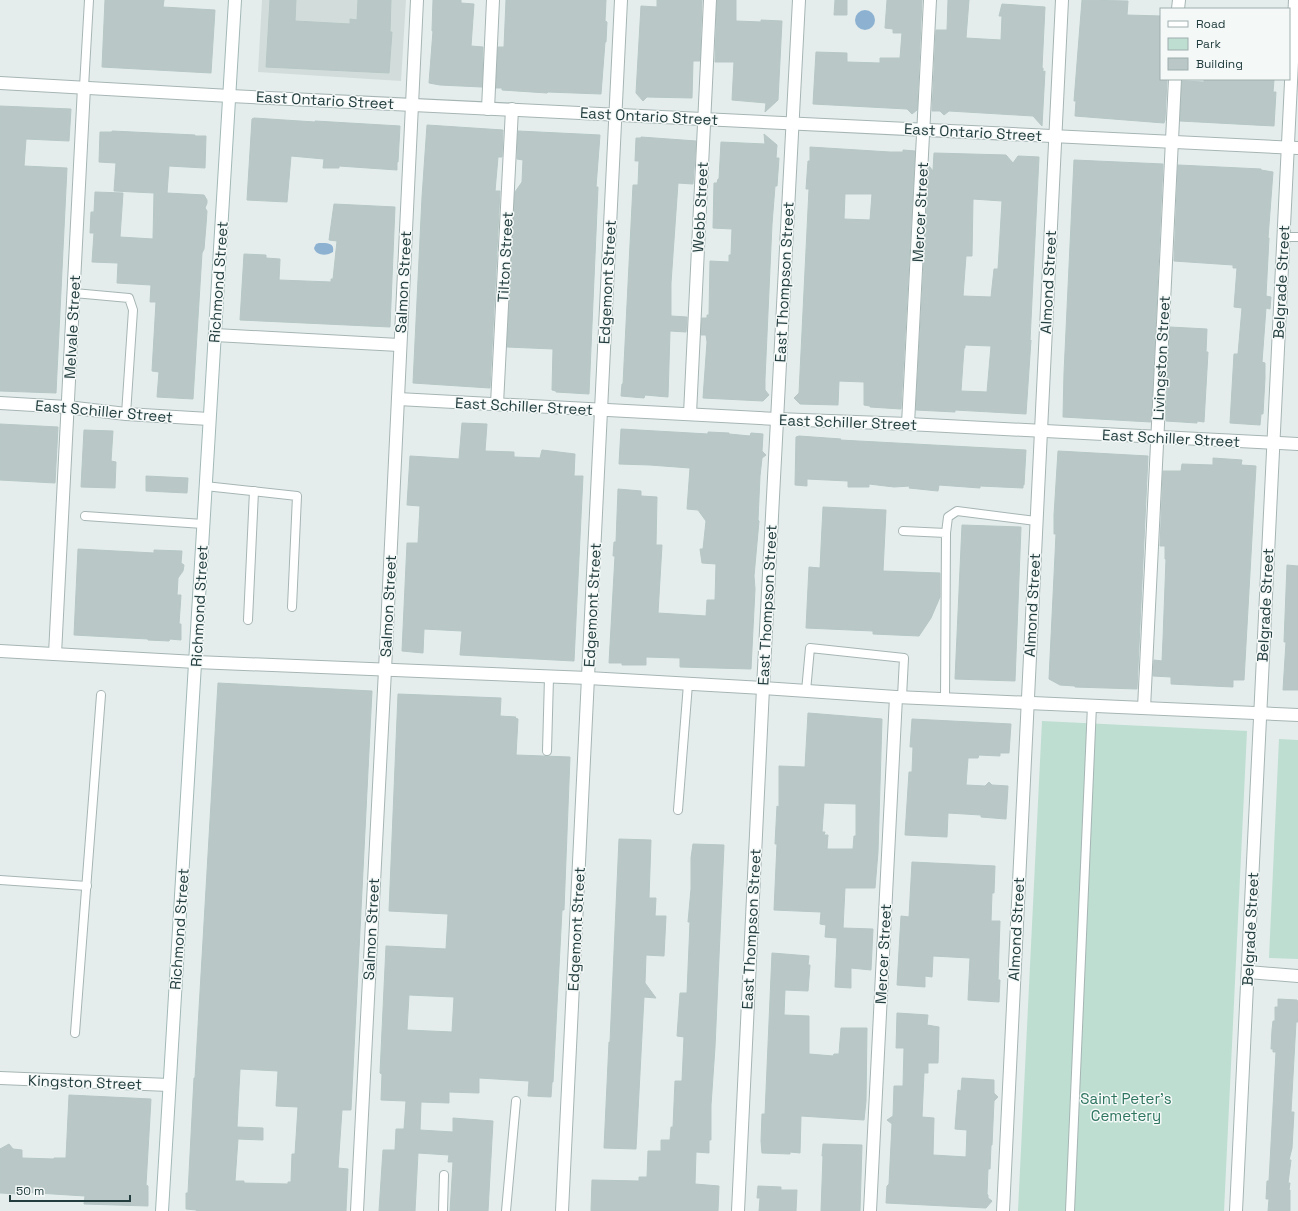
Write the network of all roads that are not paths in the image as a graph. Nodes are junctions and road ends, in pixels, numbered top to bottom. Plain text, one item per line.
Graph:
1 (89, 0) edge
2 (235, 0) edge
3 (417, 0) edge
4 (493, 0) edge
5 (621, 0) edge
6 (710, 0) edge
7 (799, 0) edge
8 (930, 0) edge
9 (1062, 0) edge
10 (1295, 0) edge
11 (1175, 80) edge
12 (0, 83) edge
13 (84, 88) junction
14 (230, 96) junction
15 (412, 104) junction
16 (488, 109) junction
17 (512, 109) junction
18 (616, 114) junction
19 (704, 119) junction
20 (793, 124) junction
21 (924, 129) junction
22 (1055, 136) junction
23 (1172, 142) junction
24 (1293, 148) edge
25 (1284, 237) junction
26 (1298, 237) edge
27 (74, 293) junction
28 (215, 336) junction
29 (399, 345) junction
30 (398, 399) junction
31 (0, 403) edge
32 (497, 404) junction
33 (67, 407) junction
34 (601, 410) junction
35 (126, 414) junction
36 (690, 414) junction
37 (209, 419) junction
38 (777, 419) junction
39 (908, 424) junction
40 (1040, 431) junction
41 (1157, 436) junction
42 (1273, 443) junction
43 (1298, 444) edge
44 (205, 486) junction
45 (254, 491) junction
46 (85, 516) dead end
47 (1036, 521) junction
48 (203, 524) junction
49 (903, 531) dead end
50 (946, 533) junction
51 (292, 607) dead end
52 (248, 620) dead end
53 (0, 651) edge
54 (55, 654) junction
55 (196, 662) junction
56 (385, 670) junction
57 (549, 677) junction
58 (588, 678) junction
59 (688, 684) junction
60 (763, 688) junction
61 (806, 691) junction
62 (101, 695) dead end
63 (899, 697) junction
64 (945, 699) junction
65 (1027, 703) junction
66 (1092, 705) junction
67 (1144, 708) junction
68 (1260, 713) junction
69 (1298, 715) edge
70 (547, 752) dead end
71 (678, 810) dead end
72 (0, 880) edge
73 (87, 886) junction
74 (1248, 972) junction
75 (1298, 976) edge
76 (75, 1033) dead end
77 (0, 1078) edge
78 (170, 1085) junction
79 (516, 1101) dead end
80 (444, 1174) dead end
81 (162, 1211) edge
82 (357, 1211) edge
83 (443, 1211) edge
84 (506, 1211) edge
85 (562, 1211) edge
86 (738, 1211) edge
87 (870, 1211) edge
88 (1003, 1211) edge
89 (1070, 1211) edge
90 (1236, 1211) edge

1 - 13 lane, Melvale Street
2 - 14 street, Richmond Street
3 - 15 street, Salmon Street
4 - 16 street
5 - 18 street, Edgemont Street
6 - 19 street, Webb Street
7 - 20 street, East Thompson Street
8 - 21 street, Mercer Street
9 - 22 street, Almond Street
10 - 24 street, Belgrade Street
11 - 23 street, Livingston Street
12 - 13 street, East Ontario Street
13 - 14 street, East Ontario Street
13 - 27 street, Melvale Street
14 - 15 street, East Ontario Street
14 - 28 street, Richmond Street
15 - 16 street, East Ontario Street
15 - 29 street, Salmon Street
16 - 17 street, East Ontario Street
17 - 18 street, East Ontario Street
17 - 32 street, Tilton Street
18 - 19 street, East Ontario Street
18 - 34 street, Edgemont Street
19 - 20 street, East Ontario Street
19 - 36 street, Webb Street
20 - 21 street, East Ontario Street
20 - 38 street, East Thompson Street
21 - 22 street, East Ontario Street
21 - 39 street, Mercer Street
22 - 23 street, East Ontario Street
22 - 40 street, Almond Street
23 - 24 street, East Ontario Street
23 - 41 street, Livingston Street
24 - 25 street, Belgrade Street
25 - 26 lane
25 - 42 street, Belgrade Street
27 - 33 street, Melvale Street
27 - 35 lane
28 - 29 street
28 - 37 street, Richmond Street
29 - 30 street, Salmon Street
30 - 32 street, East Schiller Street
30 - 56 street, Salmon Street
31 - 33 street, East Schiller Street
32 - 34 street, East Schiller Street
33 - 35 street, East Schiller Street
33 - 54 street, Melvale Street
34 - 36 street, East Schiller Street
34 - 58 street, Edgemont Street
35 - 37 street, East Schiller Street
36 - 38 street, East Schiller Street
37 - 44 street, Richmond Street
38 - 39 street, East Schiller Street
38 - 60 street, East Thompson Street
39 - 40 street, East Schiller Street
40 - 41 street, East Schiller Street
40 - 47 street, Almond Street
41 - 42 street, East Schiller Street
41 - 67 street, Livingston Street
42 - 43 street, East Schiller Street
42 - 68 street, Belgrade Street
44 - 45 lane
44 - 48 street, Richmond Street
45 - 51 lane
45 - 52 lane
46 - 48 lane
47 - 50 lane
47 - 65 street, Almond Street
48 - 55 street, Richmond Street
49 - 50 lane
50 - 64 lane
53 - 54 street
54 - 55 street
55 - 56 street
55 - 78 street, Richmond Street
56 - 57 street
56 - 82 street, Salmon Street
57 - 58 street
57 - 70 lane
58 - 59 street
58 - 85 street, Edgemont Street
59 - 60 street
59 - 71 lane
60 - 61 street
60 - 86 street, East Thompson Street
61 - 63 street
61 - 63 lane
62 - 73 lane
63 - 64 street
63 - 87 street, Mercer Street
64 - 65 street
65 - 66 street
65 - 88 street, Almond Street
66 - 67 street
66 - 89 lane
67 - 68 street
68 - 69 street
68 - 74 street, Belgrade Street
72 - 73 lane
73 - 76 lane
74 - 75 street
74 - 90 street, Belgrade Street
77 - 78 street, Kingston Street
78 - 81 street, Richmond Street
79 - 84 lane
80 - 83 lane

